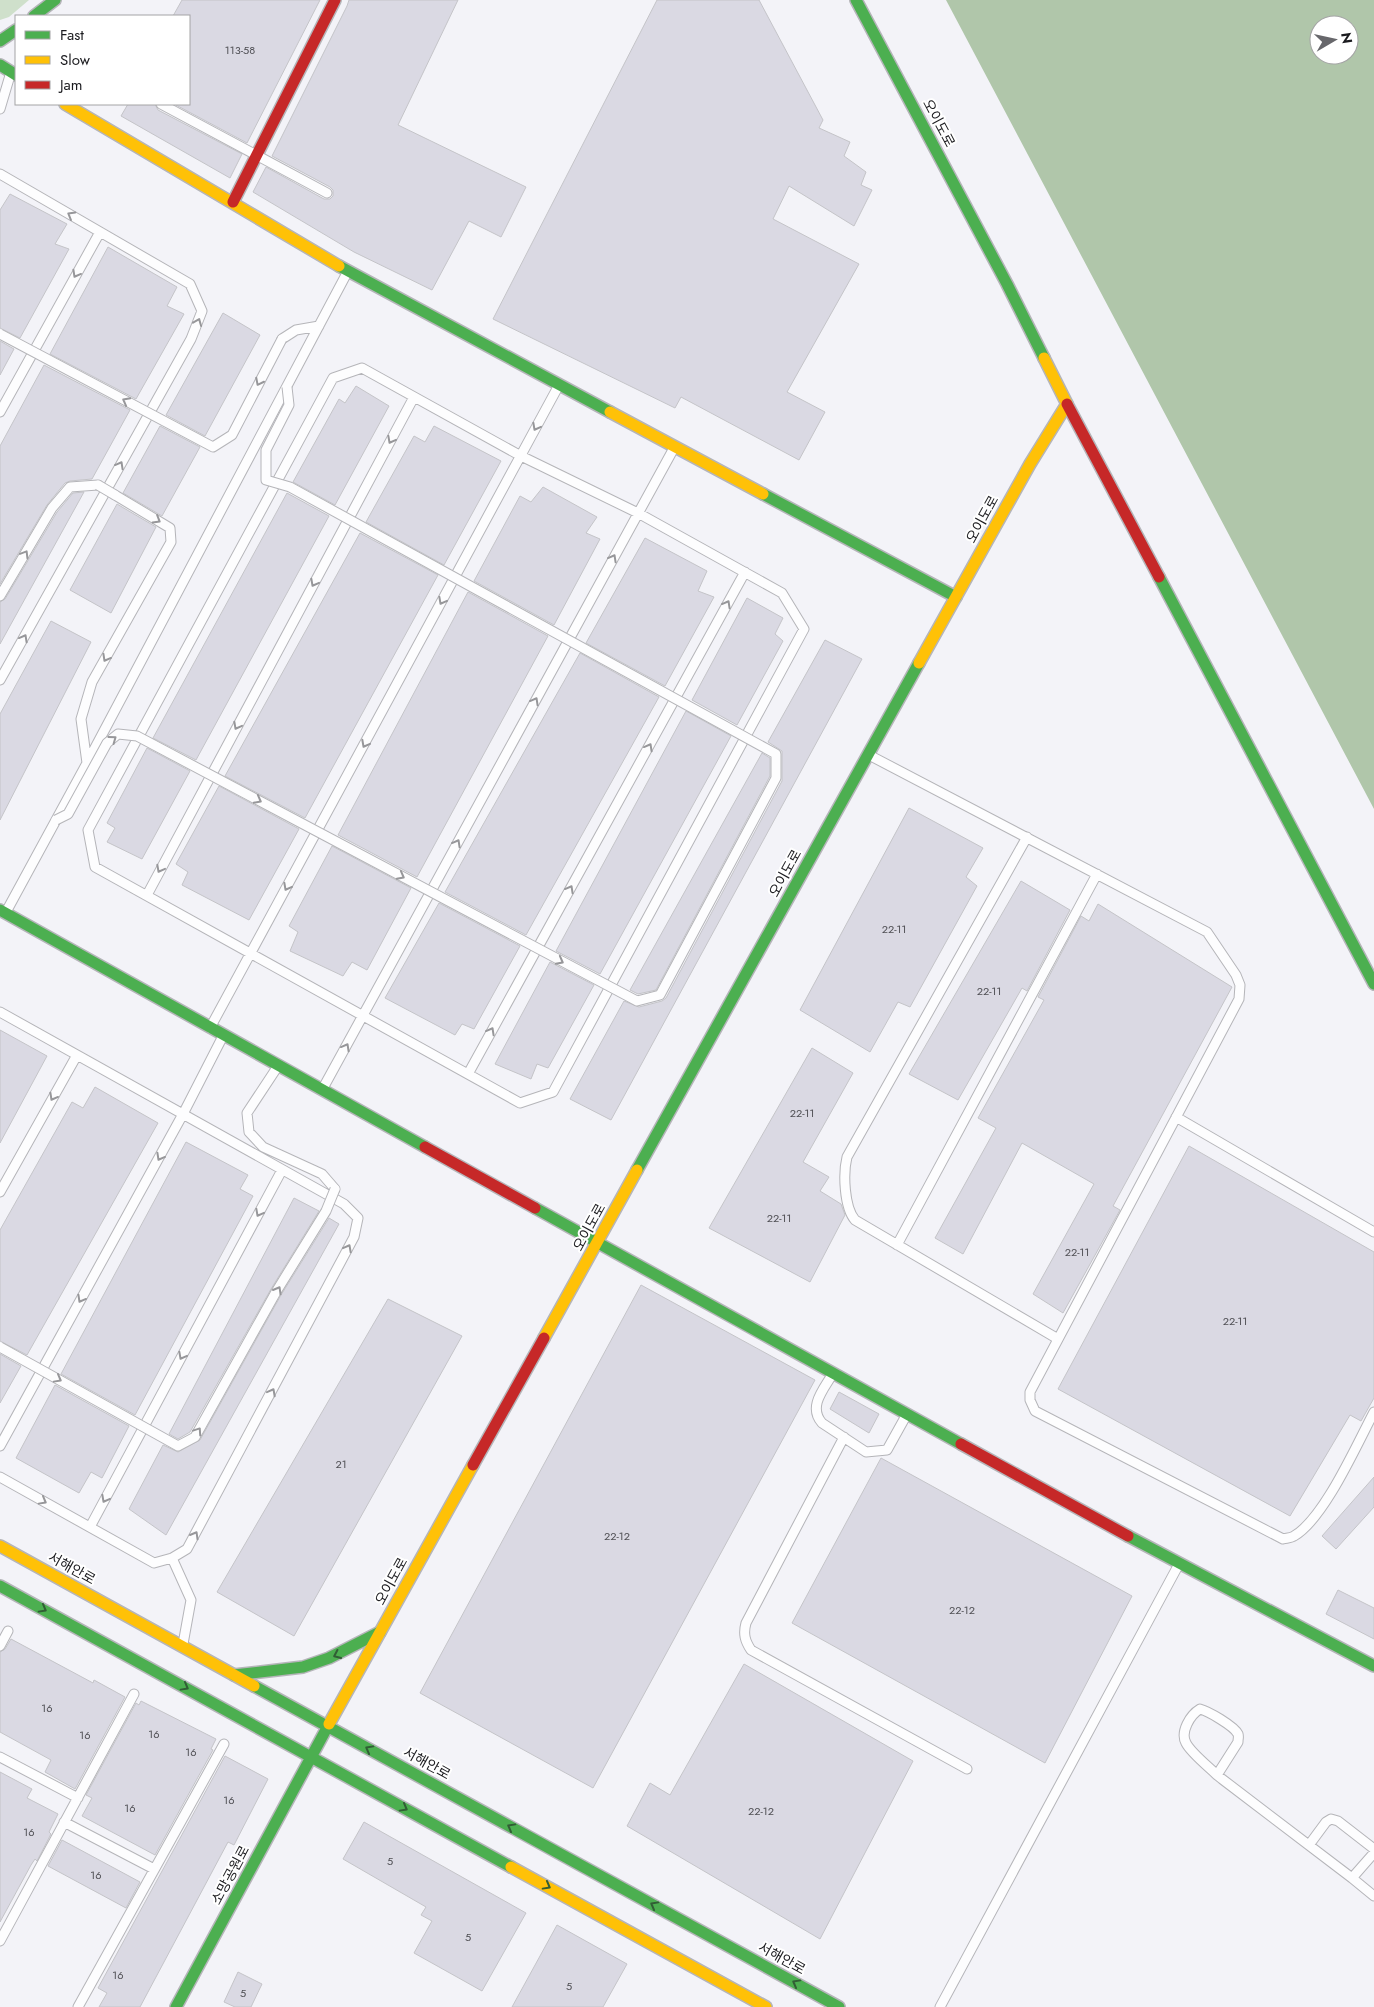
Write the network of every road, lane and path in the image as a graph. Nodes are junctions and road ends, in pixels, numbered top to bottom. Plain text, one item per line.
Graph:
1 (55, 0) edge
2 (335, 0) edge
3 (856, 0) edge
4 (35, 15) edge
5 (15, 31) edge
6 (0, 42) edge
7 (0, 65) edge
8 (14, 73) edge
9 (67, 105) edge
10 (163, 105) edge
11 (0, 109) edge
12 (257, 155) junction
13 (0, 174) edge
14 (327, 192) dead end
15 (233, 202) junction
16 (100, 232) junction
17 (349, 270) junction
18 (319, 326) junction
19 (0, 334) edge
20 (559, 384) junction
21 (287, 387) junction
22 (414, 397) junction
23 (1067, 404) junction
24 (0, 412) edge
25 (675, 446) junction
26 (521, 456) junction
27 (638, 513) junction
28 (745, 572) junction
29 (0, 596) edge
30 (956, 597) junction
31 (0, 680) edge
32 (869, 755) junction
33 (87, 763) junction
34 (56, 820) junction
35 (1027, 838) junction
36 (1097, 874) junction
37 (147, 895) junction
38 (2, 915) edge
39 (252, 952) junction
40 (1374, 984) edge
41 (0, 1012) edge
42 (363, 1015) junction
43 (210, 1028) junction
44 (223, 1036) junction
45 (77, 1055) junction
46 (278, 1066) junction
47 (468, 1074) junction
48 (322, 1090) junction
49 (183, 1114) junction
50 (1176, 1117) junction
51 (282, 1170) junction
52 (0, 1192) edge
53 (1374, 1232) edge
54 (598, 1242) junction
55 (897, 1245) junction
56 (1058, 1339) junction
57 (0, 1348) edge
58 (834, 1372) junction
59 (1374, 1412) edge
60 (907, 1413) junction
61 (844, 1437) junction
62 (0, 1446) edge
63 (0, 1477) edge
64 (90, 1527) junction
65 (0, 1546) edge
66 (172, 1558) junction
67 (1179, 1564) junction
68 (0, 1586) edge
69 (8, 1631) dead end
70 (380, 1632) junction
71 (0, 1646) edge
72 (183, 1647) junction
73 (1374, 1666) edge
74 (234, 1675) junction
75 (134, 1694) dead end
76 (328, 1726) junction
77 (224, 1744) dead end
78 (311, 1756) junction
79 (0, 1757) edge
80 (968, 1769) dead end
81 (1217, 1775) junction
82 (78, 1798) junction
83 (64, 1822) junction
84 (1309, 1845) junction
85 (1374, 1851) edge
86 (154, 1869) junction
87 (1352, 1878) junction
88 (1374, 1896) edge
89 (0, 1941) edge
90 (78, 2007) edge
91 (176, 2007) edge
92 (766, 2007) edge
93 (838, 2007) edge
94 (940, 2007) edge

1 - 4 main road
2 - 12 main road
3 - 23 main road, 오이도로
5 - 6 main road
7 - 8 main road
8 - 11 lane
9 - 15 main road
10 - 12 lane
12 - 14 lane
12 - 15 main road
16 -> 13 lane
15 - 17 main road
16 -> 24 lane
31 -> 16 lane
17 - 18 lane
17 - 20 main road
18 -> 19 lane, bridge
18 - 21 lane
20 - 25 main road
20 -> 26 lane
21 - 33 lane
34 -> 21 lane, bridge
22 - 26 lane
22 -> 37 lane
22 - 37 lane
23 - 30 main road, 오이도로
23 - 40 main road
25 - 27 lane
25 - 30 main road
26 - 27 lane
26 -> 39 lane
27 - 28 lane
42 -> 27 lane
47 -> 28 lane
28 - 47 lane
29 -> 33 lane, bridge
30 - 32 main road, 오이도로
32 - 35 lane
32 - 54 main road, 오이도로
33 - 34 lane
34 - 38 lane
35 - 36 lane
35 - 55 lane
36 - 50 lane
36 - 55 lane
37 - 39 lane
38 - 43 main road
39 - 42 lane
39 - 43 lane
41 - 45 lane
42 - 47 lane
48 -> 42 lane
43 - 44 main road
44 - 46 main road
44 - 49 lane
45 - 49 lane
45 -> 52 lane
46 - 48 main road
57 -> 46 lane, bridge
48 - 54 main road
49 - 51 lane
49 -> 62 lane
50 - 53 lane
50 - 56 lane
51 -> 64 lane
66 -> 51 lane
54 - 58 main road
54 - 70 main road, 오이도로
55 - 56 lane
56 - 59 lane
58 - 60 main road
58 - 61 lane
60 - 61 lane
60 - 67 main road
61 - 80 lane
63 -> 64 lane
64 - 66 lane
65 - 72 main road, 서해안로
66 - 72 lane
67 - 73 main road
67 - 94 lane
68 -> 78 main road
69 - 71 lane
70 -> 74 main road
70 - 76 main road, 오이도로
72 - 74 main road, 서해안로
74 - 76 main road, 서해안로
75 - 82 lane
76 - 78 main road, 오이도로
93 -> 76 main road, 서해안로
77 - 86 lane
78 - 91 main road, 소망공원로
78 -> 92 main road
79 - 82 lane
81 - 81 lane
81 - 84 lane
82 - 83 lane
83 - 86 lane
83 - 89 lane
84 - 85 lane
84 - 87 lane
85 - 87 lane
86 - 90 lane
87 - 88 lane

